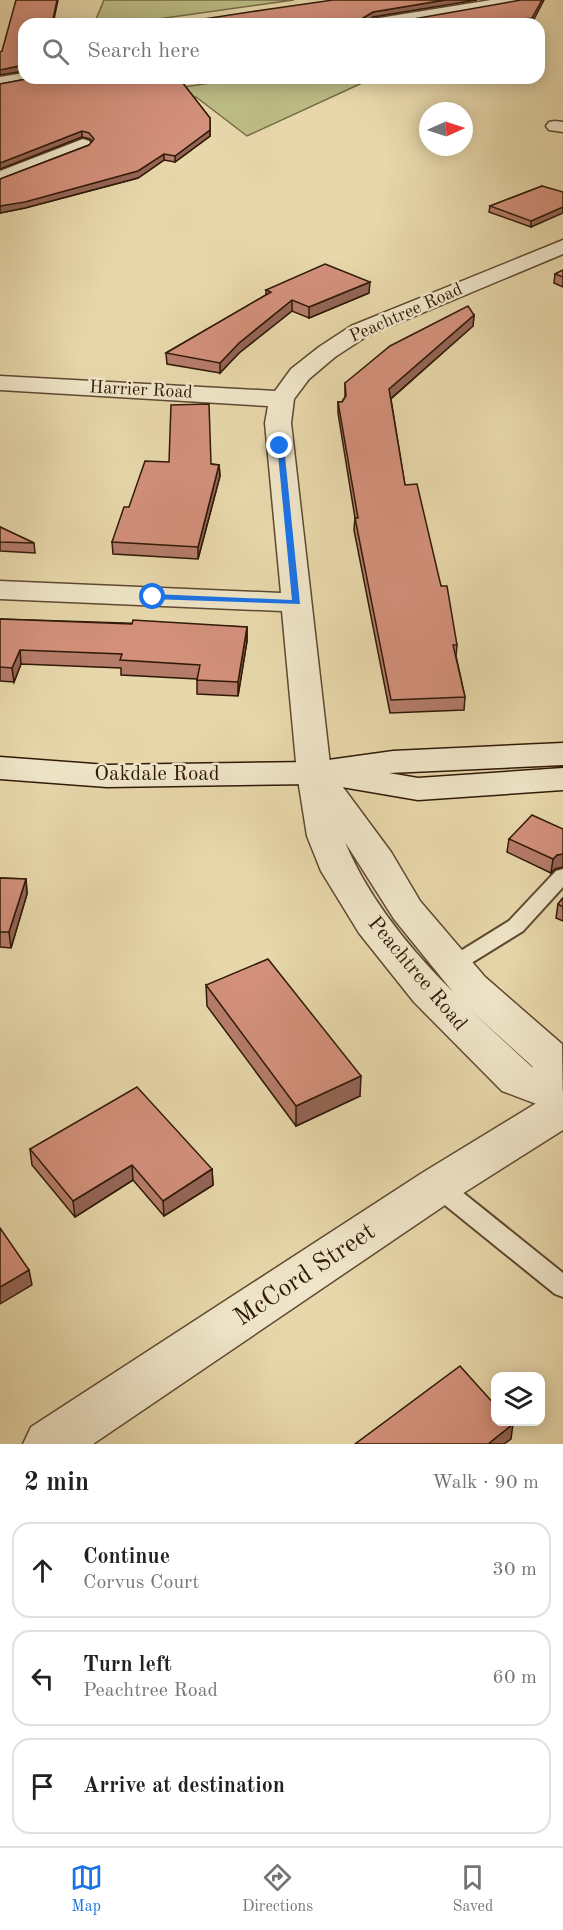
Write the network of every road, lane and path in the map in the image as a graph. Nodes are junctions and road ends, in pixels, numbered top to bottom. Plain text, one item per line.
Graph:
1 (518, 0) edge
2 (409, 18) edge
3 (18, 79) edge
4 (0, 82) edge
5 (83, 145) edge
6 (0, 177) edge
7 (563, 246) edge
8 (0, 383) edge
9 (282, 399) junction
10 (0, 590) edge
11 (297, 603) junction
12 (563, 754) edge
13 (0, 768) edge
14 (314, 773) junction
15 (563, 780) edge
16 (563, 875) edge
17 (453, 965) junction
18 (563, 1083) edge
19 (563, 1097) edge
20 (563, 1108) edge
21 (438, 1186) junction
22 (563, 1287) edge
23 (49, 1444) edge

1 - 2 street
3 - 4 street
5 - 6 street
7 - 9 street, Peachtree Road
8 - 9 street, Harrier Road
9 - 11 street, Peachtree Road
10 - 11 street
11 - 14 street, Peachtree Road
12 - 14 street, Oakdale Road
13 - 14 street, Oakdale Road
14 - 15 street, Oakdale Road
14 - 17 street, Peachtree Road
14 - 19 street, Peachtree Road
16 - 17 lane
17 - 18 street, Peachtree Road
20 - 21 street, McCord Street
21 - 22 lane
21 - 23 street, McCord Street

